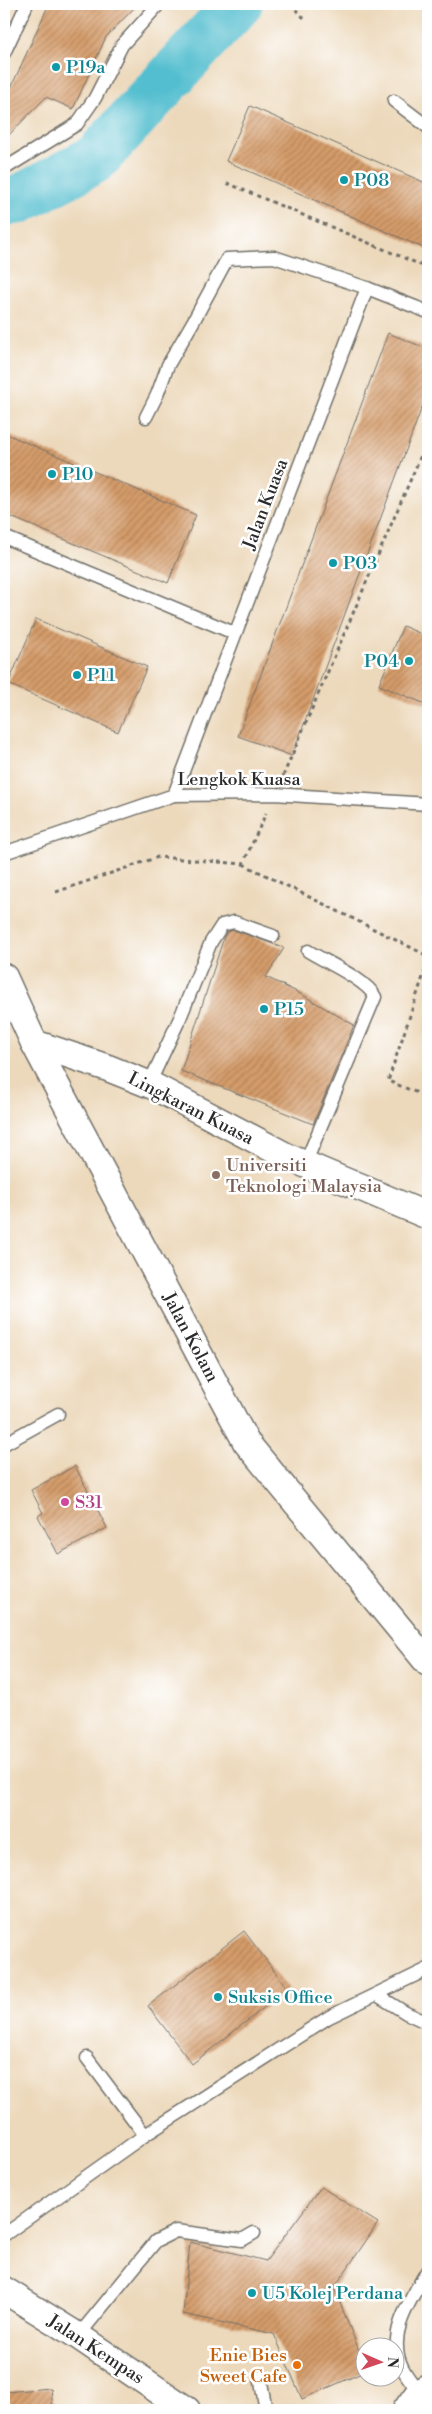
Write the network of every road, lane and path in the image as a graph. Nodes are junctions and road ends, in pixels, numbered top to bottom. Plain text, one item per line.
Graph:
1 (27, 4) edge
2 (159, 4) edge
3 (290, 4) edge
4 (304, 18) dead end
5 (4, 53) edge
6 (394, 101) dead end
7 (428, 127) edge
8 (4, 169) edge
9 (227, 183) dead end
10 (428, 268) edge
11 (367, 288) junction
12 (428, 312) edge
13 (146, 417) dead end
14 (428, 439) edge
15 (4, 538) edge
16 (234, 633) junction
17 (292, 756) dead end
18 (274, 794) junction
19 (174, 796) junction
20 (428, 804) edge
21 (4, 853) edge
22 (243, 864) junction
23 (56, 892) dead end
24 (273, 936) dead end
25 (308, 950) dead end
26 (428, 956) edge
27 (428, 962) edge
28 (4, 977) edge
29 (34, 1043) junction
30 (149, 1084) junction
31 (428, 1097) edge
32 (305, 1164) junction
33 (428, 1216) edge
34 (58, 1414) dead end
35 (4, 1444) edge
36 (428, 1664) edge
37 (428, 1969) edge
38 (376, 1995) junction
39 (428, 2023) edge
40 (87, 2058) dead end
41 (145, 2135) junction
42 (254, 2233) dead end
43 (4, 2235) edge
44 (427, 2271) edge
45 (4, 2290) edge
46 (78, 2336) junction
47 (260, 2377) dead end
48 (418, 2396) edge
49 (187, 2410) edge
50 (266, 2410) edge

1 - 5 lane
2 - 8 lane
3 - 4 path
6 - 7 lane
9 - 10 path
11 - 12 lane
11 - 13 lane
11 - 16 lane, Jalan Kuasa
14 - 17 path
15 - 16 lane
16 - 19 lane, Jalan Kuasa
18 - 19 lane, Lengkok Kuasa
18 - 20 lane, Lengkok Kuasa
18 - 22 path
19 - 21 lane, Lengkok Kuasa
22 - 23 path
22 - 26 path
24 - 30 lane
25 - 32 lane
27 - 31 path
28 - 29 street, Jalan Kolam
29 - 30 street, Lingkaran Kuasa
29 - 36 street, Jalan Kolam
30 - 32 street, Lingkaran Kuasa
32 - 33 street, Lingkaran Kuasa
34 - 35 lane
37 - 38 lane
38 - 39 lane
38 - 41 lane
40 - 41 lane
41 - 43 lane
42 - 46 lane
44 - 48 lane
45 - 46 street, Jalan Kempas
46 - 49 street, Jalan Kempas
47 - 50 lane

